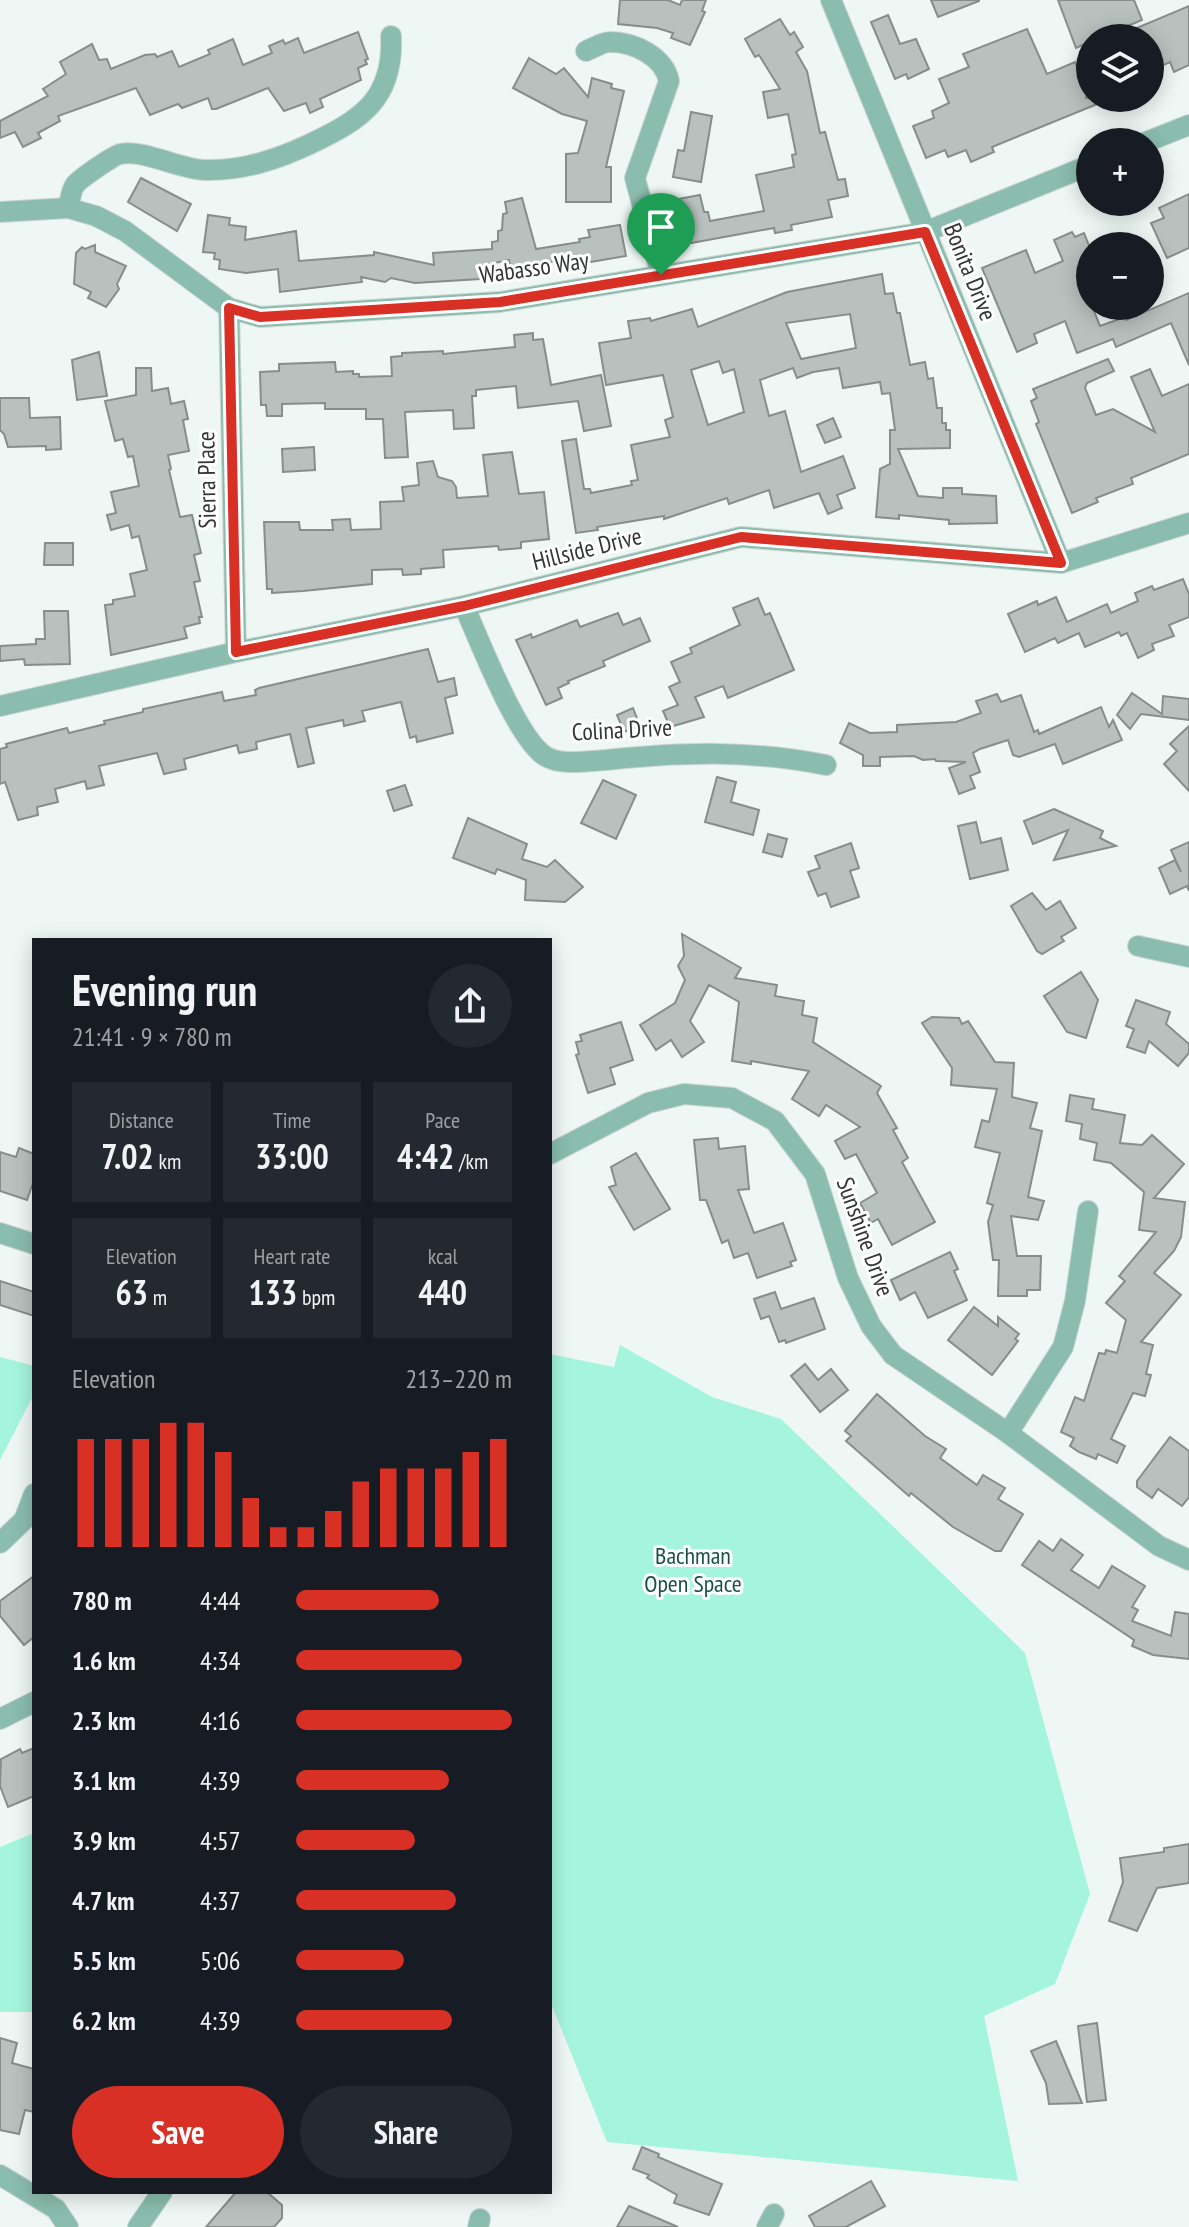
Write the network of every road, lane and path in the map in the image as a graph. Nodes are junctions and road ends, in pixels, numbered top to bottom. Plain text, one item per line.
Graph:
1 (831, 0) edge
2 (391, 36) dead end
3 (586, 51) dead end
4 (1189, 125) edge
5 (1164, 135) edge
6 (1076, 171) edge
7 (68, 208) junction
8 (0, 212) edge
9 (925, 232) junction
10 (661, 275) junction
11 (229, 308) junction
12 (1187, 527) edge
13 (1061, 563) junction
14 (464, 606) junction
15 (236, 652) junction
16 (0, 706) edge
17 (826, 765) dead end
18 (1138, 946) dead end
19 (1189, 957) edge
20 (552, 1153) edge
21 (1088, 1211) dead end
22 (0, 1233) edge
23 (32, 1243) edge
24 (1008, 1433) junction
25 (29, 1523) edge
26 (0, 1543) edge
27 (1189, 1560) edge
28 (32, 1703) edge
29 (0, 1719) edge
30 (0, 2175) edge
31 (161, 2194) edge
32 (68, 2227) edge
33 (138, 2227) edge

1 - 9 street, Bonita Drive
2 - 7 street
3 - 10 street
4 - 5 street
6 - 9 street, Wabasso Way
7 - 8 street, Wabasso Way
7 - 11 street, Wabasso Way
9 - 10 street, Wabasso Way
9 - 13 street, Bonita Drive
10 - 11 street, Wabasso Way
11 - 15 street, Sierra Place
12 - 13 street, Hillside Drive
13 - 14 street, Hillside Drive
14 - 15 street, Hillside Drive
14 - 17 street, Colina Drive
15 - 16 street, Hillside Drive
18 - 19 street
20 - 24 street, Sunshine Drive
21 - 24 street
22 - 23 street
24 - 27 street, Sunshine Drive
25 - 26 street
28 - 29 street
30 - 32 street
31 - 33 street

